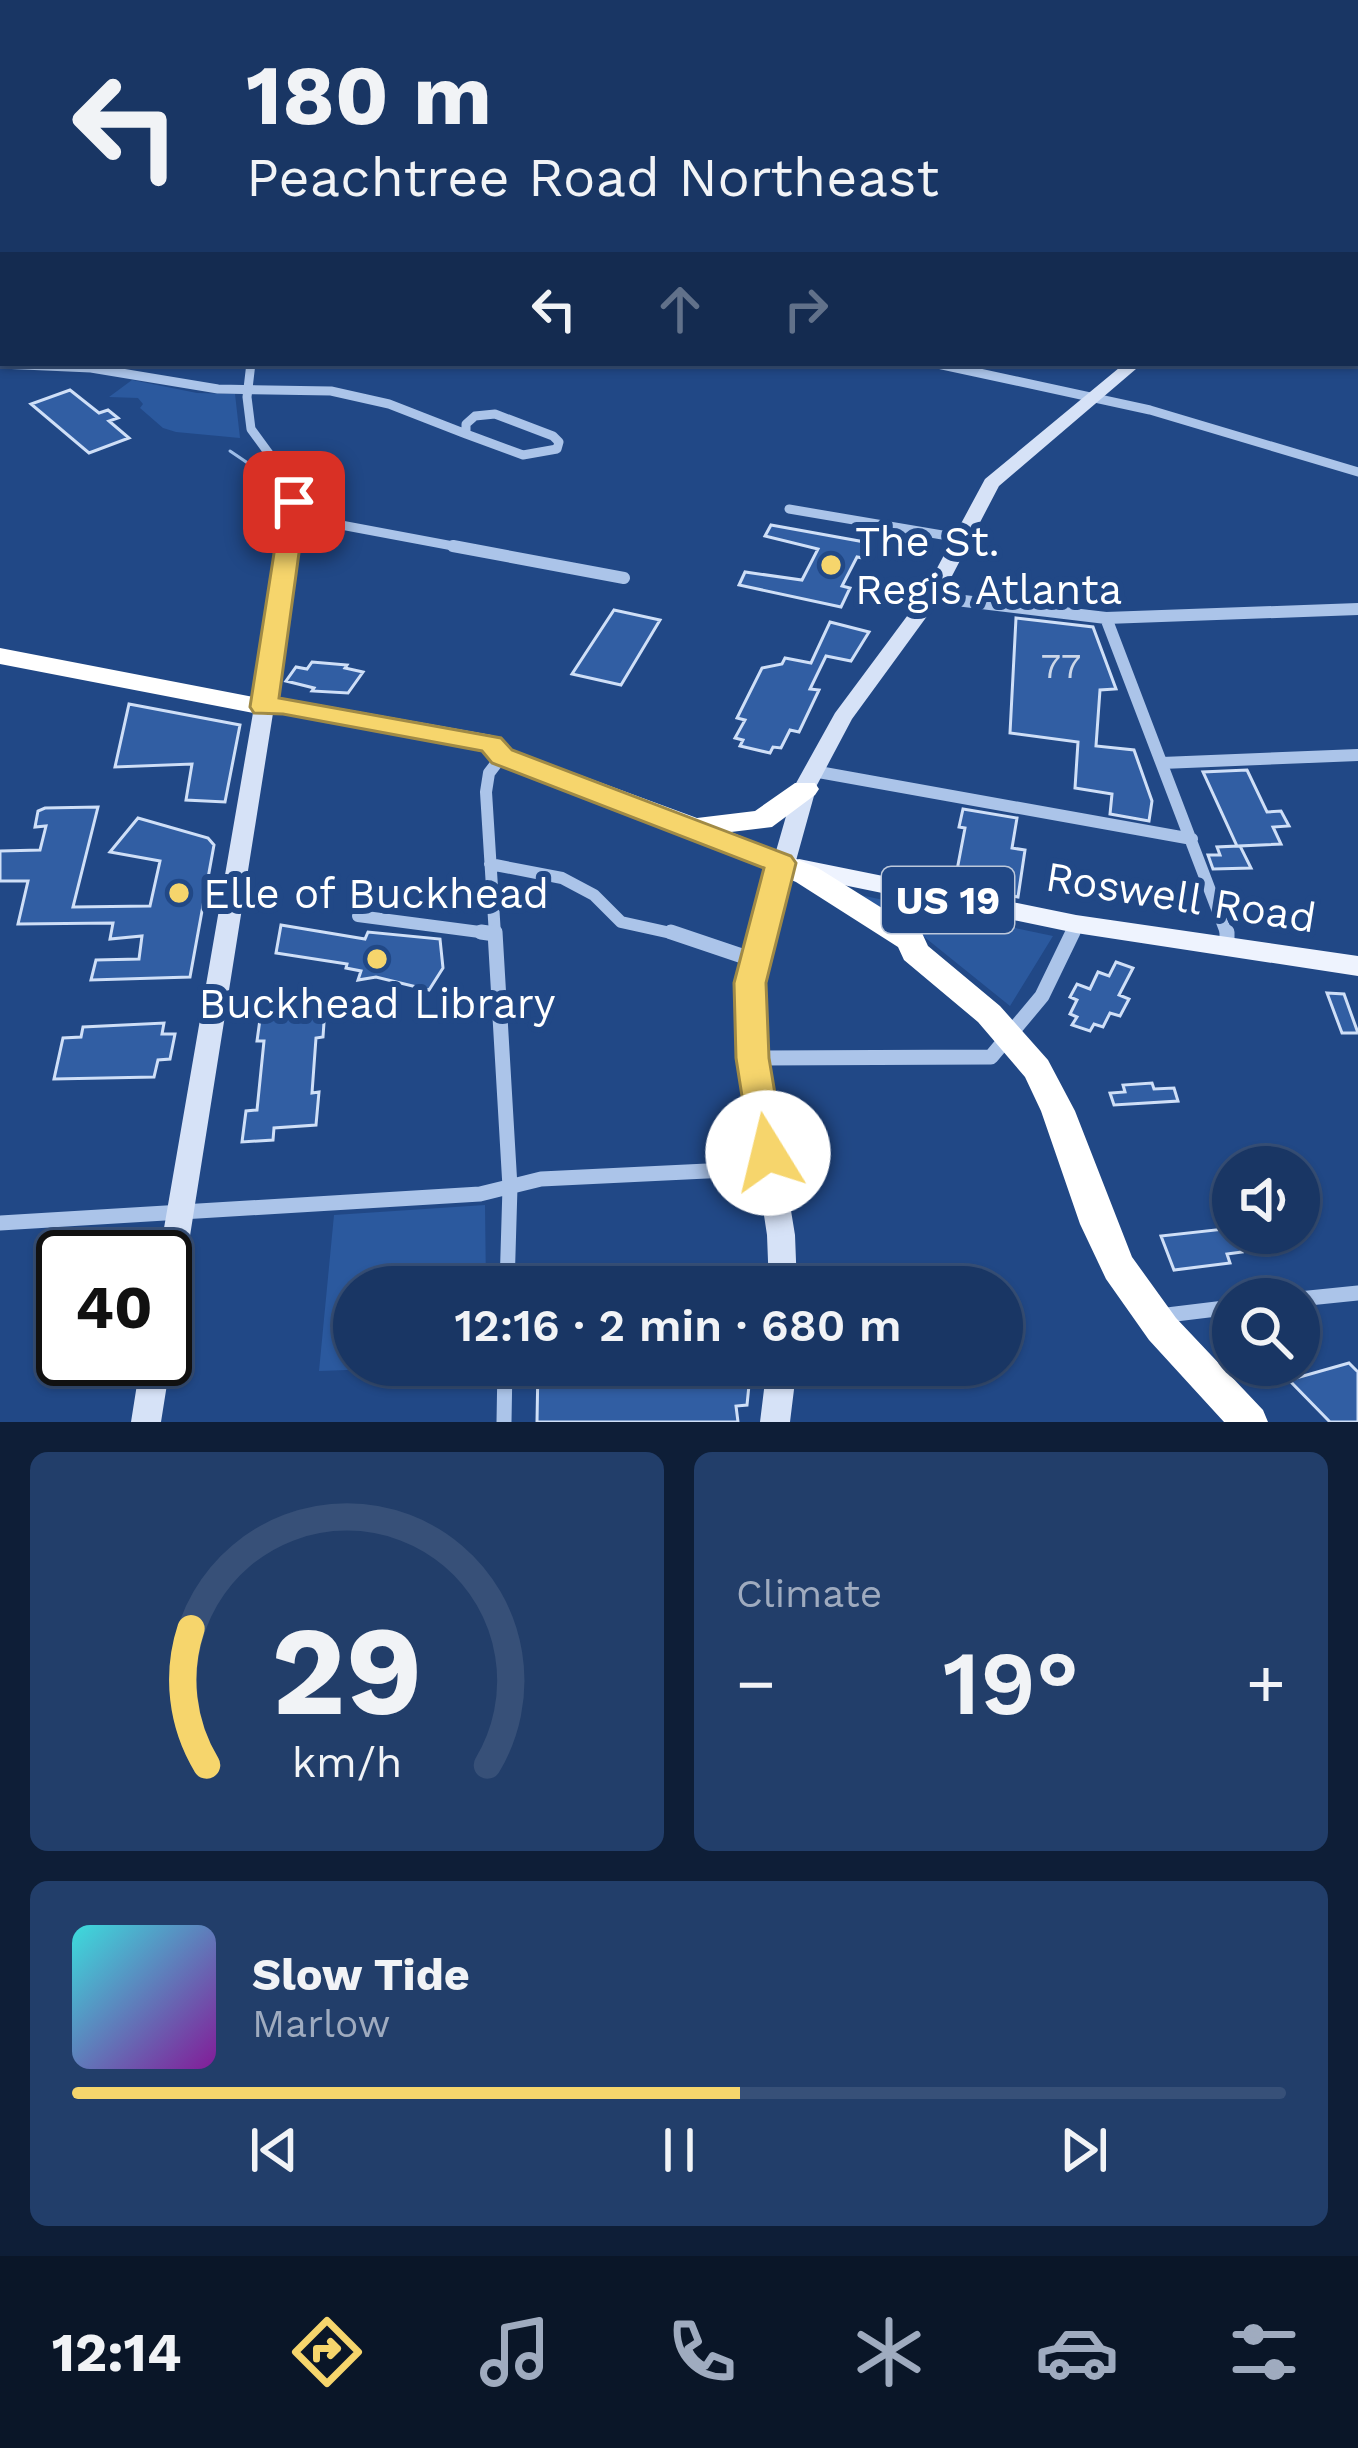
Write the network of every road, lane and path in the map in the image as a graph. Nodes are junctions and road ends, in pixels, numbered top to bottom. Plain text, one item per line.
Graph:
1 (46, 366) edge
2 (251, 366) edge
3 (947, 366) edge
4 (1131, 366) edge
5 (247, 389) junction
6 (1091, 396) junction
7 (475, 416) junction
8 (440, 424) junction
9 (466, 434) junction
10 (1358, 472) edge
11 (789, 509) dead end
12 (292, 516) junction
13 (334, 524) junction
14 (290, 533) junction
15 (960, 538) junction
16 (624, 578) dead end
17 (931, 597) junction
18 (1358, 609) edge
19 (1106, 617) junction
20 (0, 656) edge
21 (264, 707) junction
22 (1358, 755) edge
23 (502, 756) junction
24 (1162, 763) junction
25 (808, 780) junction
26 (679, 821) junction
27 (1192, 839) junction
28 (781, 863) junction
29 (490, 864) junction
30 (358, 916) dead end
31 (1076, 924) junction
32 (495, 934) junction
33 (1227, 948) junction
34 (754, 960) junction
35 (1358, 966) edge
36 (1011, 1040) junction
37 (753, 1058) junction
38 (771, 1168) junction
39 (510, 1187) junction
40 (180, 1214) junction
41 (0, 1223) edge
42 (177, 1230) edge
43 (508, 1266) edge
44 (781, 1266) edge
45 (1358, 1293) edge
46 (1320, 1297) edge
47 (1212, 1309) edge
48 (1152, 1316) junction
49 (152, 1386) edge
50 (505, 1386) edge
51 (779, 1386) edge
52 (1237, 1418) edge
53 (146, 1422) edge
54 (504, 1422) edge
55 (775, 1422) edge

1 - 5 street
2 - 5 street
3 - 6 street
4 - 6 street
5 - 8 street
5 - 12 street
6 - 10 street
6 - 15 street
7 - 8 street
7 - 9 street
7 - 9 street
8 - 9 street
11 - 15 street
12 - 13 street
12 - 14 street
13 - 14 street
13 - 16 street
14 - 21 street
15 - 17 street
17 - 19 street
17 - 25 street
18 - 19 street
19 - 24 street
20 - 21 highway, US 19
21 - 23 highway, US 19
21 - 40 street
22 - 24 street
23 - 26 highway, US 19
23 - 29 street
24 - 27 street
25 - 26 highway
25 - 27 street
25 - 28 street
26 - 28 highway, US 19
27 - 33 street
28 - 31 main road, Roswell Road / US 19
28 - 34 street
28 - 36 highway
29 - 32 street
29 - 34 street
30 - 32 street
31 - 33 main road, Roswell Road / US 19
31 - 36 street
32 - 39 street
33 - 35 main road, Roswell Road / US 19
34 - 37 street
36 - 37 street
36 - 48 highway
37 - 38 street
38 - 39 street
38 - 44 street
39 - 40 street
39 - 43 street
40 - 41 street
40 - 42 street
45 - 46 street
47 - 48 street
48 - 52 highway
49 - 53 street
50 - 54 street
51 - 55 street

